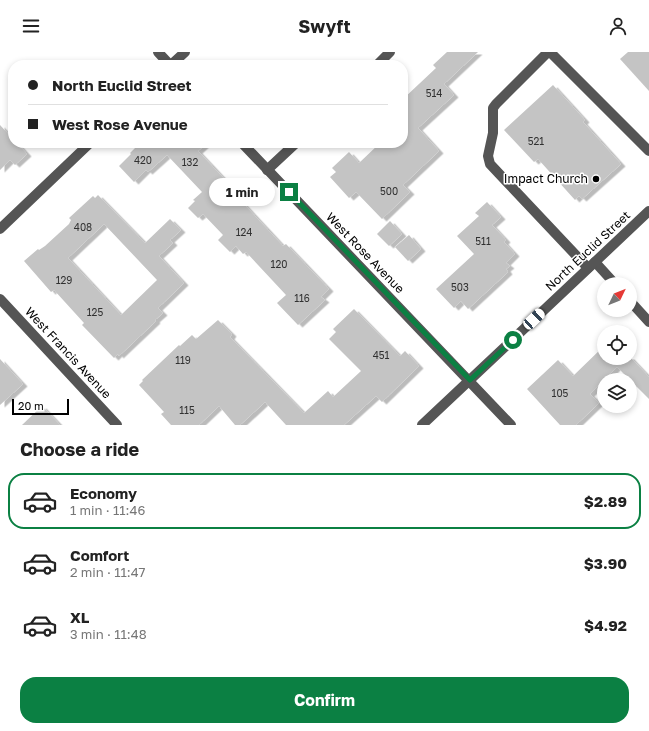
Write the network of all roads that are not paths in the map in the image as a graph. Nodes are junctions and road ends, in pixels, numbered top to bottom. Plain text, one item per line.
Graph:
1 (158, 52) edge
2 (185, 52) edge
3 (390, 52) edge
4 (549, 52) edge
5 (166, 60) edge
6 (176, 60) edge
7 (382, 60) edge
8 (85, 148) edge
9 (247, 148) edge
10 (291, 148) edge
11 (649, 152) edge
12 (267, 170) junction
13 (649, 211) edge
14 (0, 229) edge
15 (592, 265) junction
16 (607, 277) edge
17 (0, 299) edge
18 (637, 309) edge
19 (649, 322) edge
20 (470, 380) junction
21 (117, 425) edge
22 (422, 425) edge
23 (511, 425) edge

1 - 5 street
2 - 6 street
3 - 7 street
4 - 11 street
4 - 15 street
8 - 14 street
9 - 12 street, West Rose Avenue
10 - 12 street
12 - 20 street, West Rose Avenue
13 - 15 street, North Euclid Street
15 - 16 street
15 - 20 street, North Euclid Street
17 - 21 street, West Francis Avenue
18 - 19 street
20 - 22 street, North Euclid Street
20 - 23 street, West Rose Avenue

